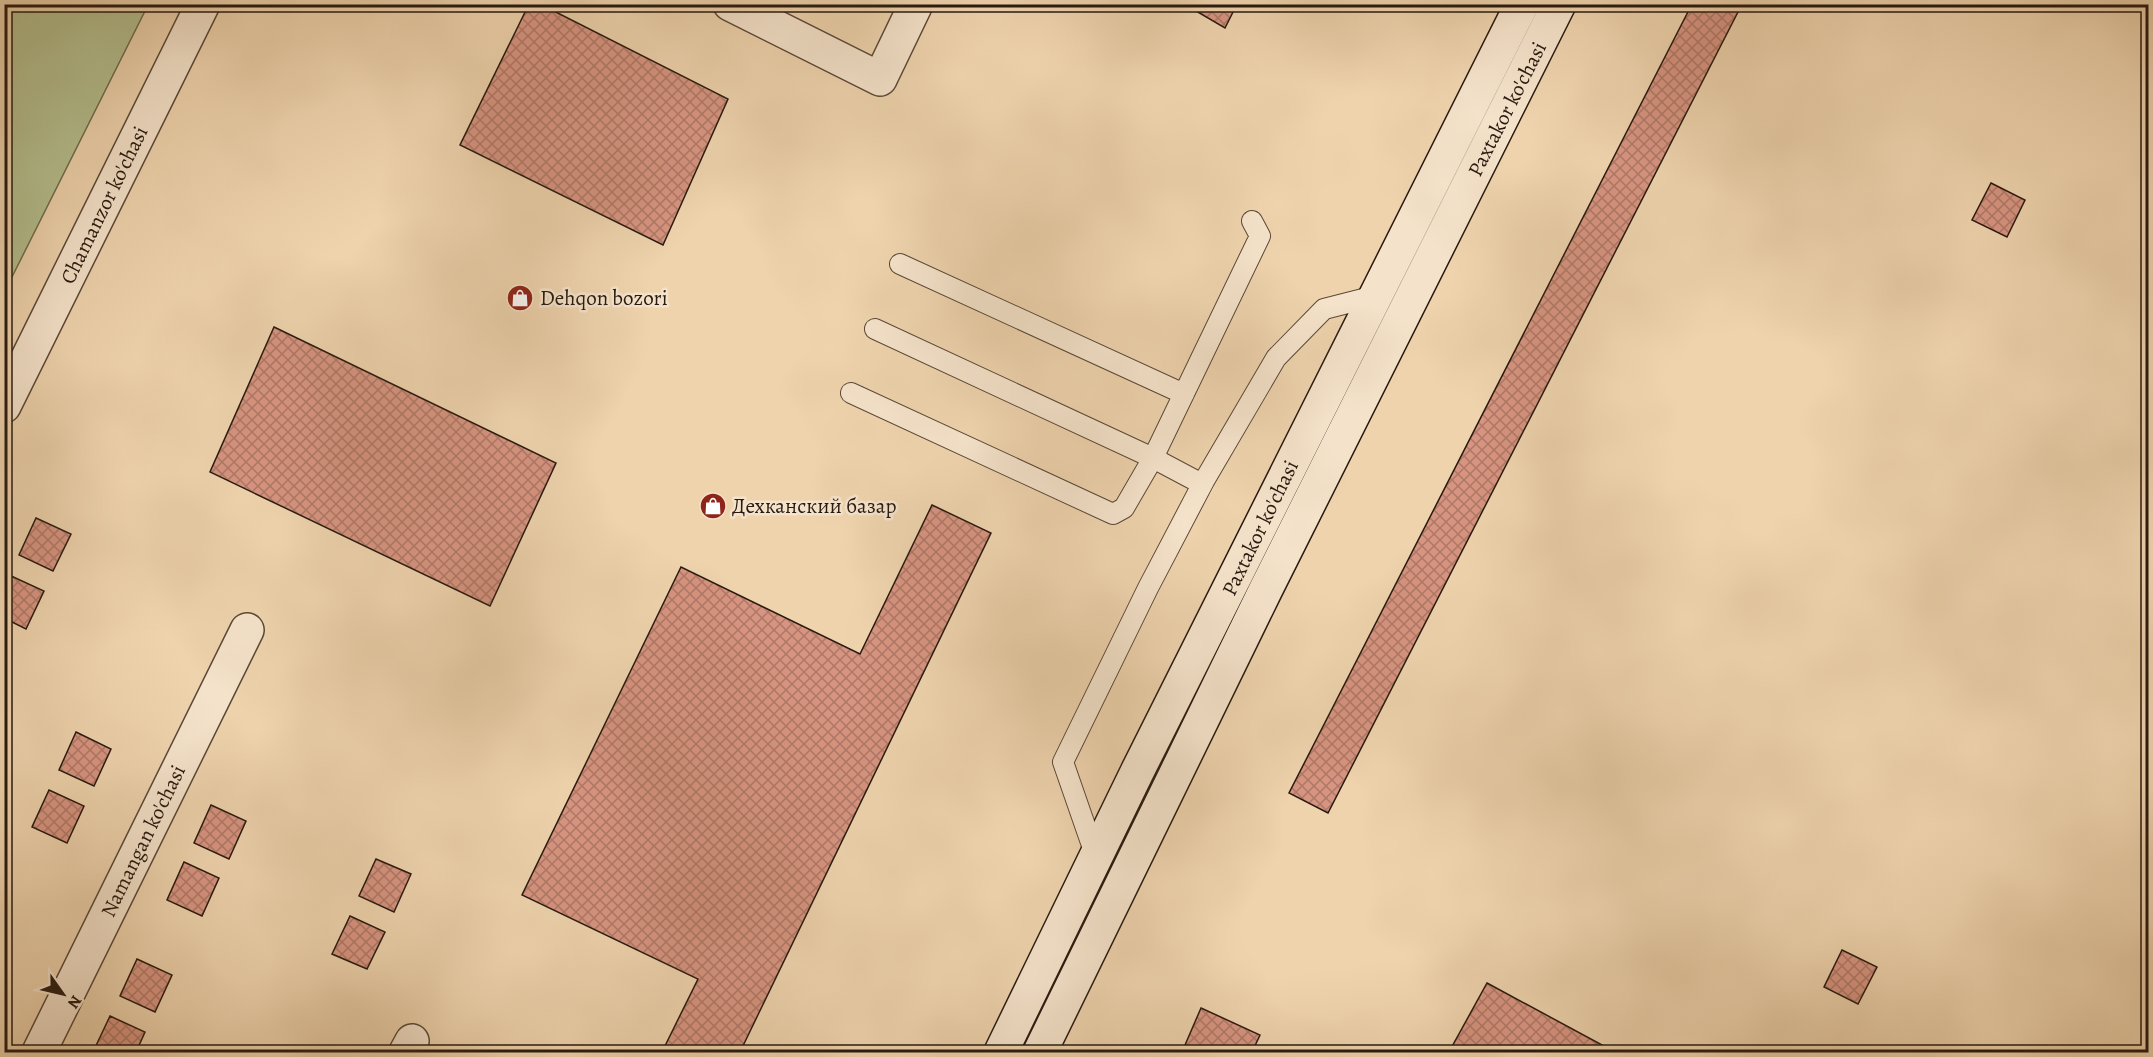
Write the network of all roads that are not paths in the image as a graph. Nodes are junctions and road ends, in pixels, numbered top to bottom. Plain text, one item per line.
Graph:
1 (203, 4) edge
2 (730, 4) edge
3 (916, 4) edge
4 (1522, 4) edge
5 (1559, 4) edge
6 (1252, 221) dead end
7 (900, 264) dead end
8 (1375, 296) junction
9 (875, 329) dead end
10 (851, 393) dead end
11 (1184, 394) junction
12 (4, 406) edge
13 (1153, 458) junction
14 (1202, 484) junction
15 (247, 630) dead end
16 (1096, 857) junction
17 (39, 1053) edge
18 (1001, 1053) edge
19 (1040, 1053) edge

1 - 12 main road, Chamanzor ko'chasi
2 - 3 main road
4 - 8 main road, Paxtakor ko'chasi
5 - 19 main road, Paxtakor ko'chasi
6 - 11 lane
7 - 11 lane
8 - 14 lane
8 - 16 main road, Paxtakor ko'chasi
9 - 13 lane
10 - 13 lane
11 - 13 lane
13 - 14 lane
14 - 16 lane
15 - 17 main road, Namangan ko'chasi
16 - 18 main road, Paxtakor ko'chasi

